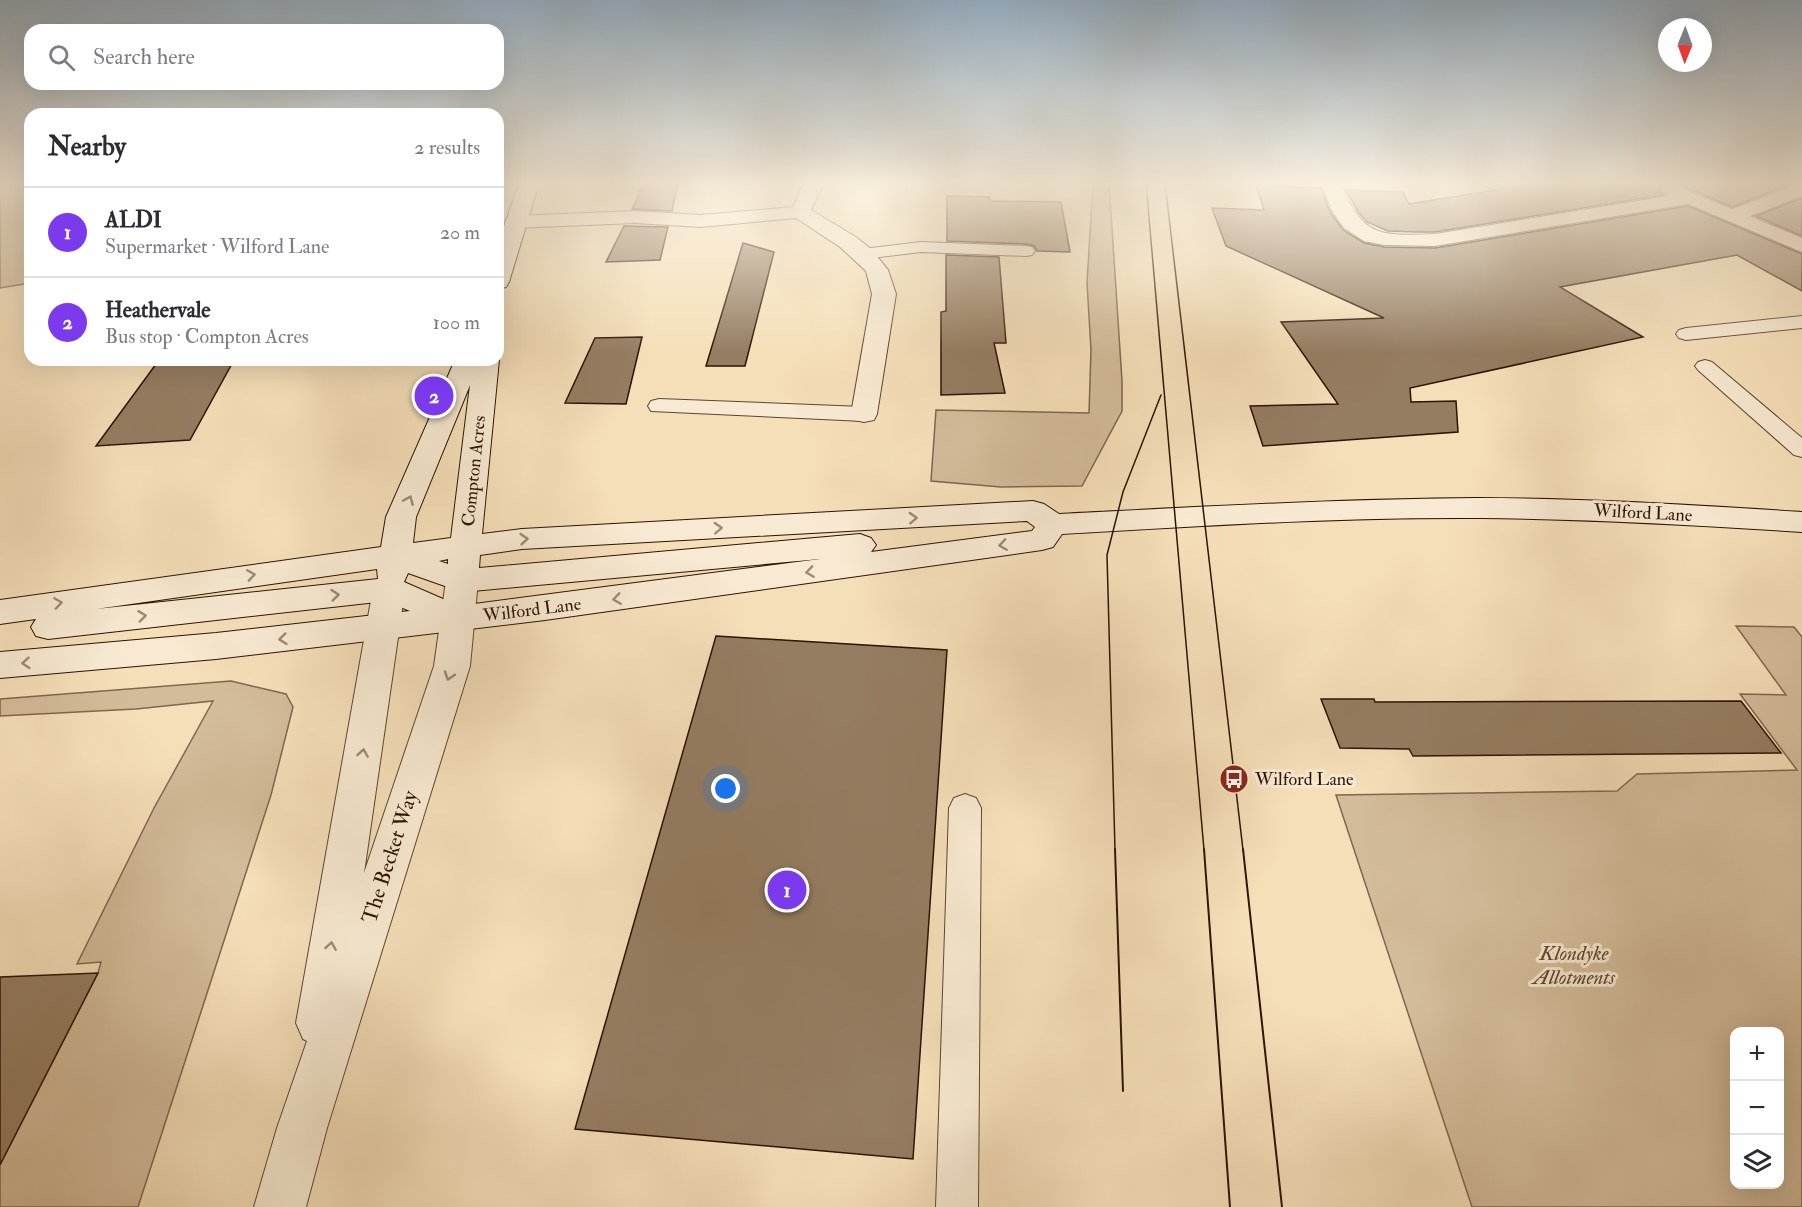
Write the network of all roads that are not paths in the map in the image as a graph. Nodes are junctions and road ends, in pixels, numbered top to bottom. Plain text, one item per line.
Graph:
1 (510, 239) edge
2 (841, 239) edge
3 (1387, 239) edge
4 (1438, 239) edge
5 (1026, 251) dead end
6 (863, 254) junction
7 (504, 261) edge
8 (1802, 322) edge
9 (1686, 334) dead end
10 (465, 366) edge
11 (485, 366) edge
12 (1705, 366) dead end
13 (659, 406) dead end
14 (864, 414) joint
15 (1802, 450) edge
16 (1802, 522) edge
17 (1053, 524) junction
18 (466, 547) junction
19 (395, 556) junction
20 (460, 600) junction
21 (386, 608) junction
22 (0, 612) edge
23 (0, 632) edge
24 (0, 665) edge
25 (965, 808) dead end
26 (302, 1128) junction
27 (280, 1207) edge
28 (957, 1207) edge

1 - 7 street
2 - 6 street
3 - 4 street
5 - 6 lane
6 - 14 street
8 - 9 lane
19 -> 10 street, Compton Acres
11 - 18 street, Compton Acres
12 - 15 lane
13 - 14 lane
16 - 17 street, Wilford Lane
18 -> 17 street, Wilford Lane
17 -> 20 street, Wilford Lane
18 - 19 street, Wilford Lane
18 - 20 street, Compton Acres
19 - 20 street
19 - 21 street, Compton Acres
22 -> 19 street, Wilford Lane
20 - 21 street, Wilford Lane
20 -> 26 street, The Becket Way
23 -> 21 street
21 -> 24 street, Wilford Lane
26 -> 21 street, The Becket Way
25 - 28 lane
26 - 27 street, The Becket Way

